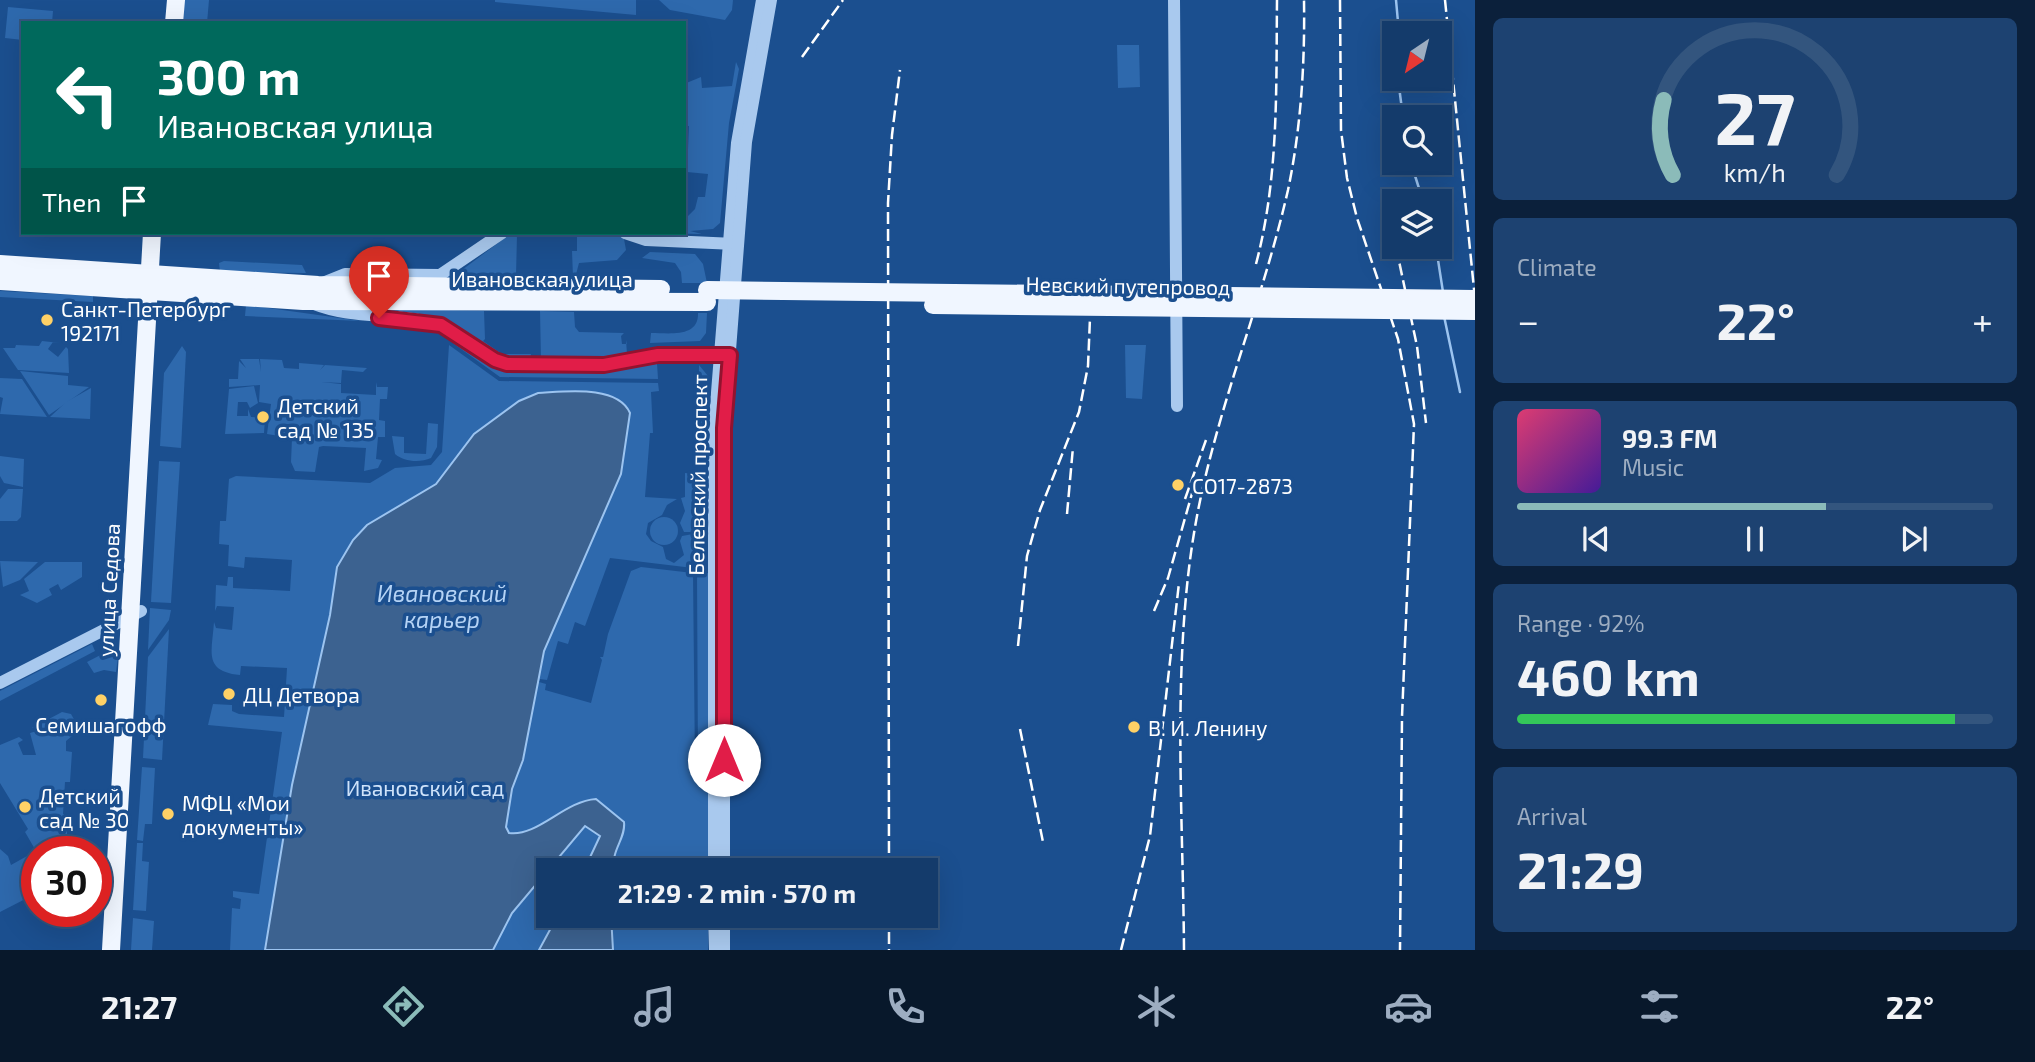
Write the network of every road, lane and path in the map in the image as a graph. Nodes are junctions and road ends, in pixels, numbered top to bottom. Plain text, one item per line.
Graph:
1 (164, 0) edge
2 (176, 0) edge
3 (762, 0) edge
4 (771, 0) edge
5 (1174, 0) edge
6 (162, 21) edge
7 (174, 21) edge
8 (152, 235) edge
9 (162, 235) edge
10 (499, 235) edge
11 (631, 235) edge
12 (734, 244) junction
13 (0, 264) edge
14 (0, 281) edge
15 (154, 284) junction
16 (318, 285) junction
17 (707, 296) junction
18 (780, 297) junction
19 (1475, 299) edge
20 (379, 309) junction
21 (1475, 311) edge
22 (725, 355) junction
23 (1177, 406) dead end
24 (136, 614) junction
25 (0, 683) edge
26 (714, 858) edge
27 (724, 858) edge
28 (715, 928) edge
29 (724, 928) edge
30 (111, 950) edge
31 (122, 950) edge
32 (715, 950) edge
33 (724, 950) edge

1 - 6 main road
2 - 7 main road
3 - 12 street, Белевский проспект
4 - 12 street, Белевский проспект
5 - 23 street
8 - 15 main road, улица Седова
9 - 15 main road, улица Седова
10 - 16 street, Ивановская улица
11 - 12 street, Ивановская улица
12 - 22 street, Белевский проспект
13 - 15 main road, Ивановская улица
14 - 15 main road, Ивановская улица
15 - 16 main road, Ивановская улица
15 - 20 main road, Ивановская улица
15 - 24 main road, улица Седова
16 - 17 main road, Ивановская улица
17 - 18 main road, Ивановская улица, bridge
17 - 20 main road, Ивановская улица
18 - 19 main road, Невский путепровод, bridge
18 - 21 main road, Невский путепровод, bridge
20 - 22 street, Ивановская улица
22 - 26 street, Белевский проспект
22 - 27 street, Белевский проспект
24 - 25 street
24 - 30 main road, улица Седова
24 - 31 main road, улица Седова
28 - 32 street
29 - 33 street

